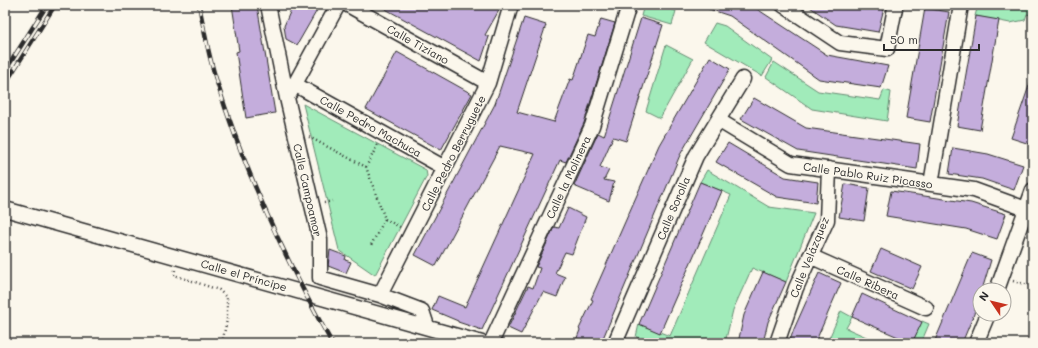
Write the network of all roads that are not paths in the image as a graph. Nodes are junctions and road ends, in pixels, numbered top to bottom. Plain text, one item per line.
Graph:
1 (268, 5) edge
2 (338, 5) edge
3 (348, 5) edge
4 (511, 5) edge
5 (629, 5) edge
6 (783, 5) edge
7 (961, 5) edge
8 (895, 8) dead end
9 (743, 80) dead end
10 (488, 83) junction
11 (296, 85) junction
12 (287, 98) junction
13 (718, 120) junction
14 (445, 168) junction
15 (829, 169) junction
16 (931, 184) junction
17 (1033, 190) edge
18 (5, 209) edge
19 (1026, 209) junction
20 (810, 256) junction
21 (1000, 282) edge
22 (380, 295) junction
23 (926, 308) dead end
24 (985, 322) edge
25 (427, 326) junction
26 (482, 343) edge
27 (491, 343) edge
28 (615, 343) edge
29 (777, 343) edge
30 (976, 343) edge

1 - 12 street, Calle Campoamor
2 - 11 street
3 - 10 street, Calle Tiziano
4 - 10 street, Calle Pedro Berruguete
5 - 27 street, Calle la Molinera
6 - 8 street
7 - 16 street
9 - 13 street, Calle Sorolla
10 - 14 street, Calle Pedro Berruguete
11 - 12 street
11 - 14 street, Calle Pedro Machuca
12 - 22 street, Calle Campoamor
13 - 15 street, Calle Pablo Ruiz Picasso
13 - 28 street, Calle Sorolla
14 - 22 street, Calle Pedro Berruguete
15 - 16 street, Calle Pablo Ruiz Picasso
15 - 20 street, Calle Velázquez
16 - 19 street, Calle Pablo Ruiz Picasso
17 - 19 street
18 - 25 street, Calle el Príncipe
19 - 21 street
20 - 23 street, Calle Ribera
20 - 29 street, Calle Velázquez
22 - 25 street, Calle Campoamor
24 - 30 street
25 - 26 street, Calle el Príncipe

